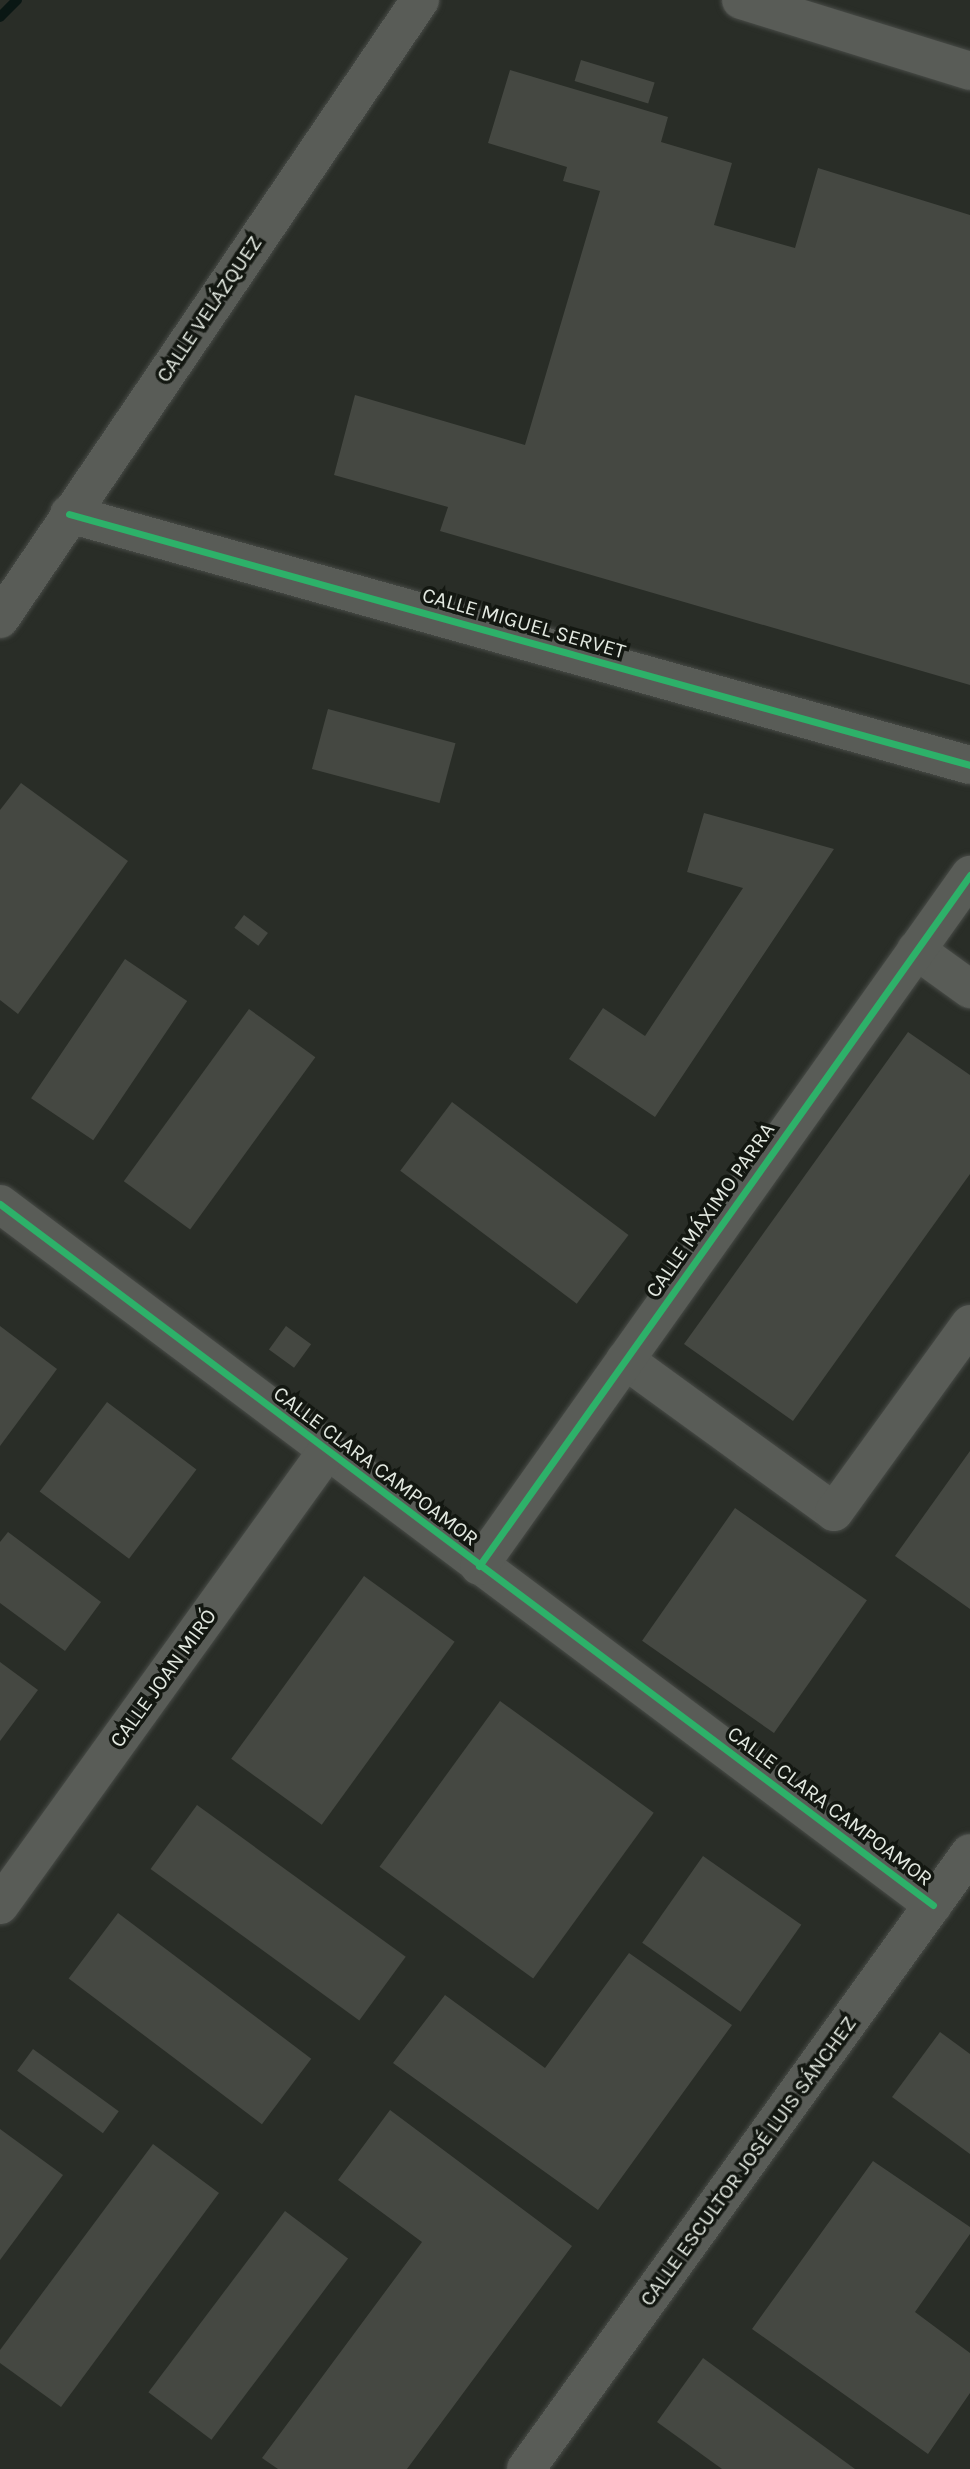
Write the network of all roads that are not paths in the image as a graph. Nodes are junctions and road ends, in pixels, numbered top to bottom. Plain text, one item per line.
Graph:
1 (420, 0) edge
2 (741, 0) edge
3 (970, 71) edge
4 (69, 514) junction
5 (0, 619) edge
6 (970, 765) edge
7 (970, 875) edge
8 (916, 950) junction
9 (970, 989) edge
10 (0, 1204) edge
11 (970, 1324) edge
12 (625, 1360) junction
13 (327, 1451) junction
14 (479, 1566) junction
15 (970, 1853) edge
16 (0, 1905) edge
17 (933, 1905) junction
18 (526, 2469) edge

1 - 4 street, CALLE VELÁZQUEZ
2 - 3 street
4 - 5 street, CALLE VELÁZQUEZ
4 - 6 street, CALLE MIGUEL SERVET
7 - 8 street, CALLE MÁXIMO PARRA
8 - 9 street
8 - 12 street, CALLE MÁXIMO PARRA
10 - 13 street, CALLE CLARA CAMPOAMOR
11 - 12 street
12 - 14 street, CALLE MÁXIMO PARRA
13 - 14 street, CALLE CLARA CAMPOAMOR
13 - 16 street, CALLE JOAN MIRÓ
14 - 17 street, CALLE CLARA CAMPOAMOR
15 - 17 street, CALLE ESCULTOR JOSÉ LUIS SÁNCHEZ
17 - 18 street, CALLE ESCULTOR JOSÉ LUIS SÁNCHEZ

